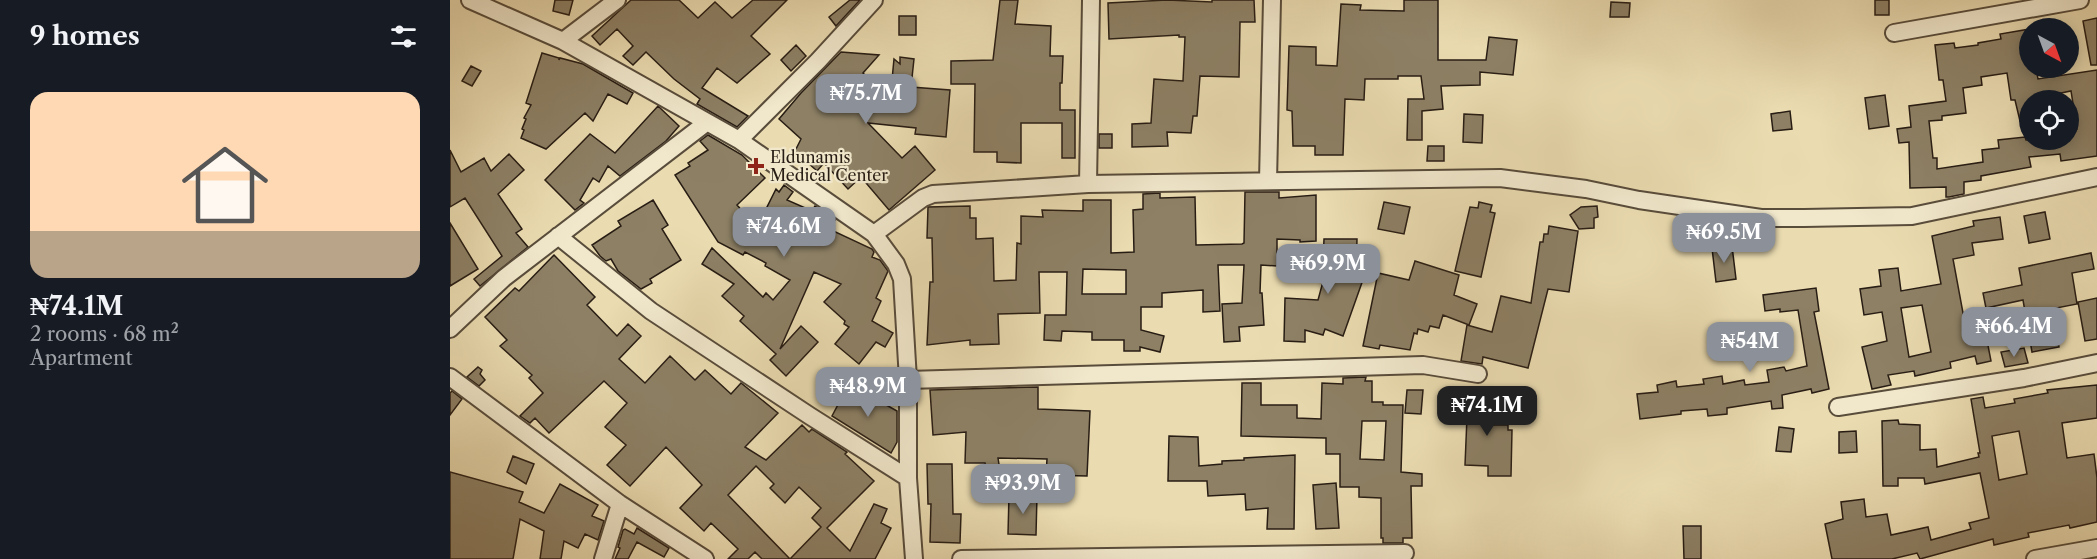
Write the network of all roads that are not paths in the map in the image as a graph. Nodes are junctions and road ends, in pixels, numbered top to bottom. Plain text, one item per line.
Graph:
1 (470, 0) edge
2 (617, 0) edge
3 (874, 0) edge
4 (1091, 0) edge
5 (1272, 0) edge
6 (2079, 0) edge
7 (1894, 33) dead end
8 (563, 41) junction
9 (706, 123) junction
10 (739, 140) junction
11 (2097, 177) edge
12 (1268, 181) junction
13 (1088, 184) junction
14 (874, 234) junction
15 (558, 237) junction
16 (450, 330) edge
17 (2097, 363) edge
18 (1479, 374) dead end
19 (450, 377) edge
20 (908, 380) junction
21 (1838, 407) dead end
22 (908, 478) junction
23 (620, 504) junction
24 (2097, 548) edge
25 (1405, 553) dead end
26 (603, 559) edge
27 (705, 559) edge
28 (915, 559) edge
29 (961, 559) edge
30 (2035, 559) edge

1 - 8 street
2 - 8 street
3 - 10 street
4 - 13 street
5 - 12 street
6 - 7 street
8 - 9 street
9 - 10 street
9 - 15 street
10 - 14 street
11 - 12 street
12 - 13 street
13 - 14 street
14 - 20 street
15 - 16 street
15 - 22 street
17 - 21 street
18 - 20 street
19 - 23 street
20 - 22 street
22 - 28 street
23 - 26 street
23 - 27 street
24 - 30 street
25 - 29 street

